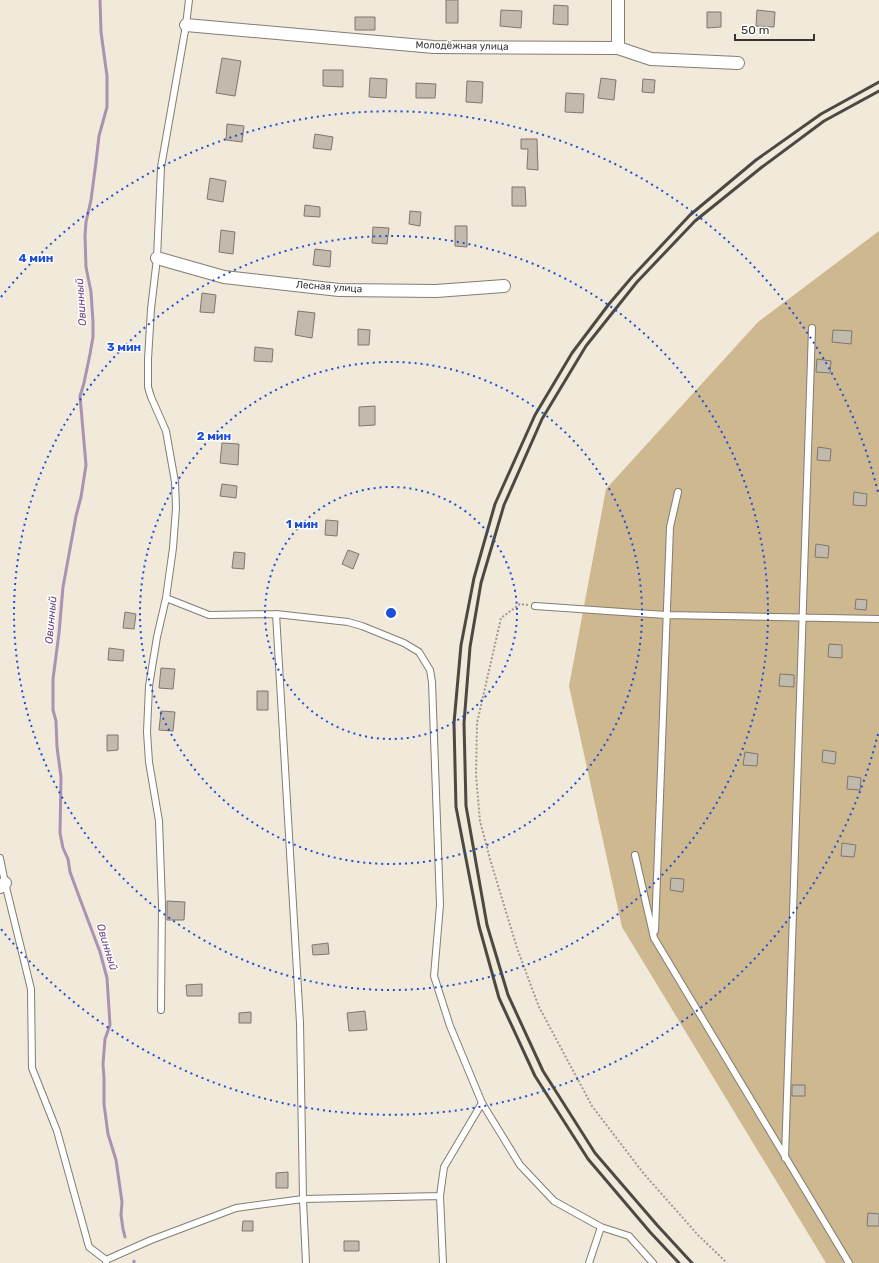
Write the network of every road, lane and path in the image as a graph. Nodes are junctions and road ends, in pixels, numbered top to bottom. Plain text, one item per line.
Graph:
1 (189, 0) edge
2 (618, 0) edge
3 (186, 25) junction
4 (618, 48) junction
5 (738, 63) dead end
6 (157, 258) junction
7 (504, 286) dead end
8 (812, 328) dead end
9 (678, 492) dead end
10 (166, 598) junction
11 (535, 606) joint
12 (276, 614) junction
13 (666, 616) junction
14 (803, 618) junction
15 (879, 619) edge
16 (634, 855) dead end
17 (0, 858) edge
18 (2, 885) edge
19 (654, 938) junction
20 (161, 1010) dead end
21 (482, 1103) junction
22 (785, 1158) junction
23 (440, 1196) junction
24 (303, 1199) junction
25 (601, 1227) junction
26 (106, 1261) edge
27 (306, 1263) edge
28 (443, 1263) edge
29 (588, 1263) edge
30 (653, 1263) edge
31 (727, 1263) edge
32 (849, 1263) edge

1 - 3 lane
2 - 4 street
3 - 4 street, Молодёжная улица
3 - 6 lane
4 - 5 street, Молодёжная улица
6 - 7 street, Лесная улица
6 - 10 lane
8 - 14 lane
9 - 13 lane
10 - 12 lane
10 - 20 lane
11 - 13 lane
11 - 31 path
12 - 21 lane
12 - 24 lane
13 - 14 lane
13 - 19 lane
14 - 15 lane
14 - 22 lane
16 - 19 lane
17 - 18 lane
18 - 26 lane
19 - 22 lane
21 - 23 lane
21 - 25 lane
22 - 32 lane
23 - 24 lane
23 - 28 lane
24 - 26 lane
24 - 27 lane
25 - 29 lane
25 - 30 lane

